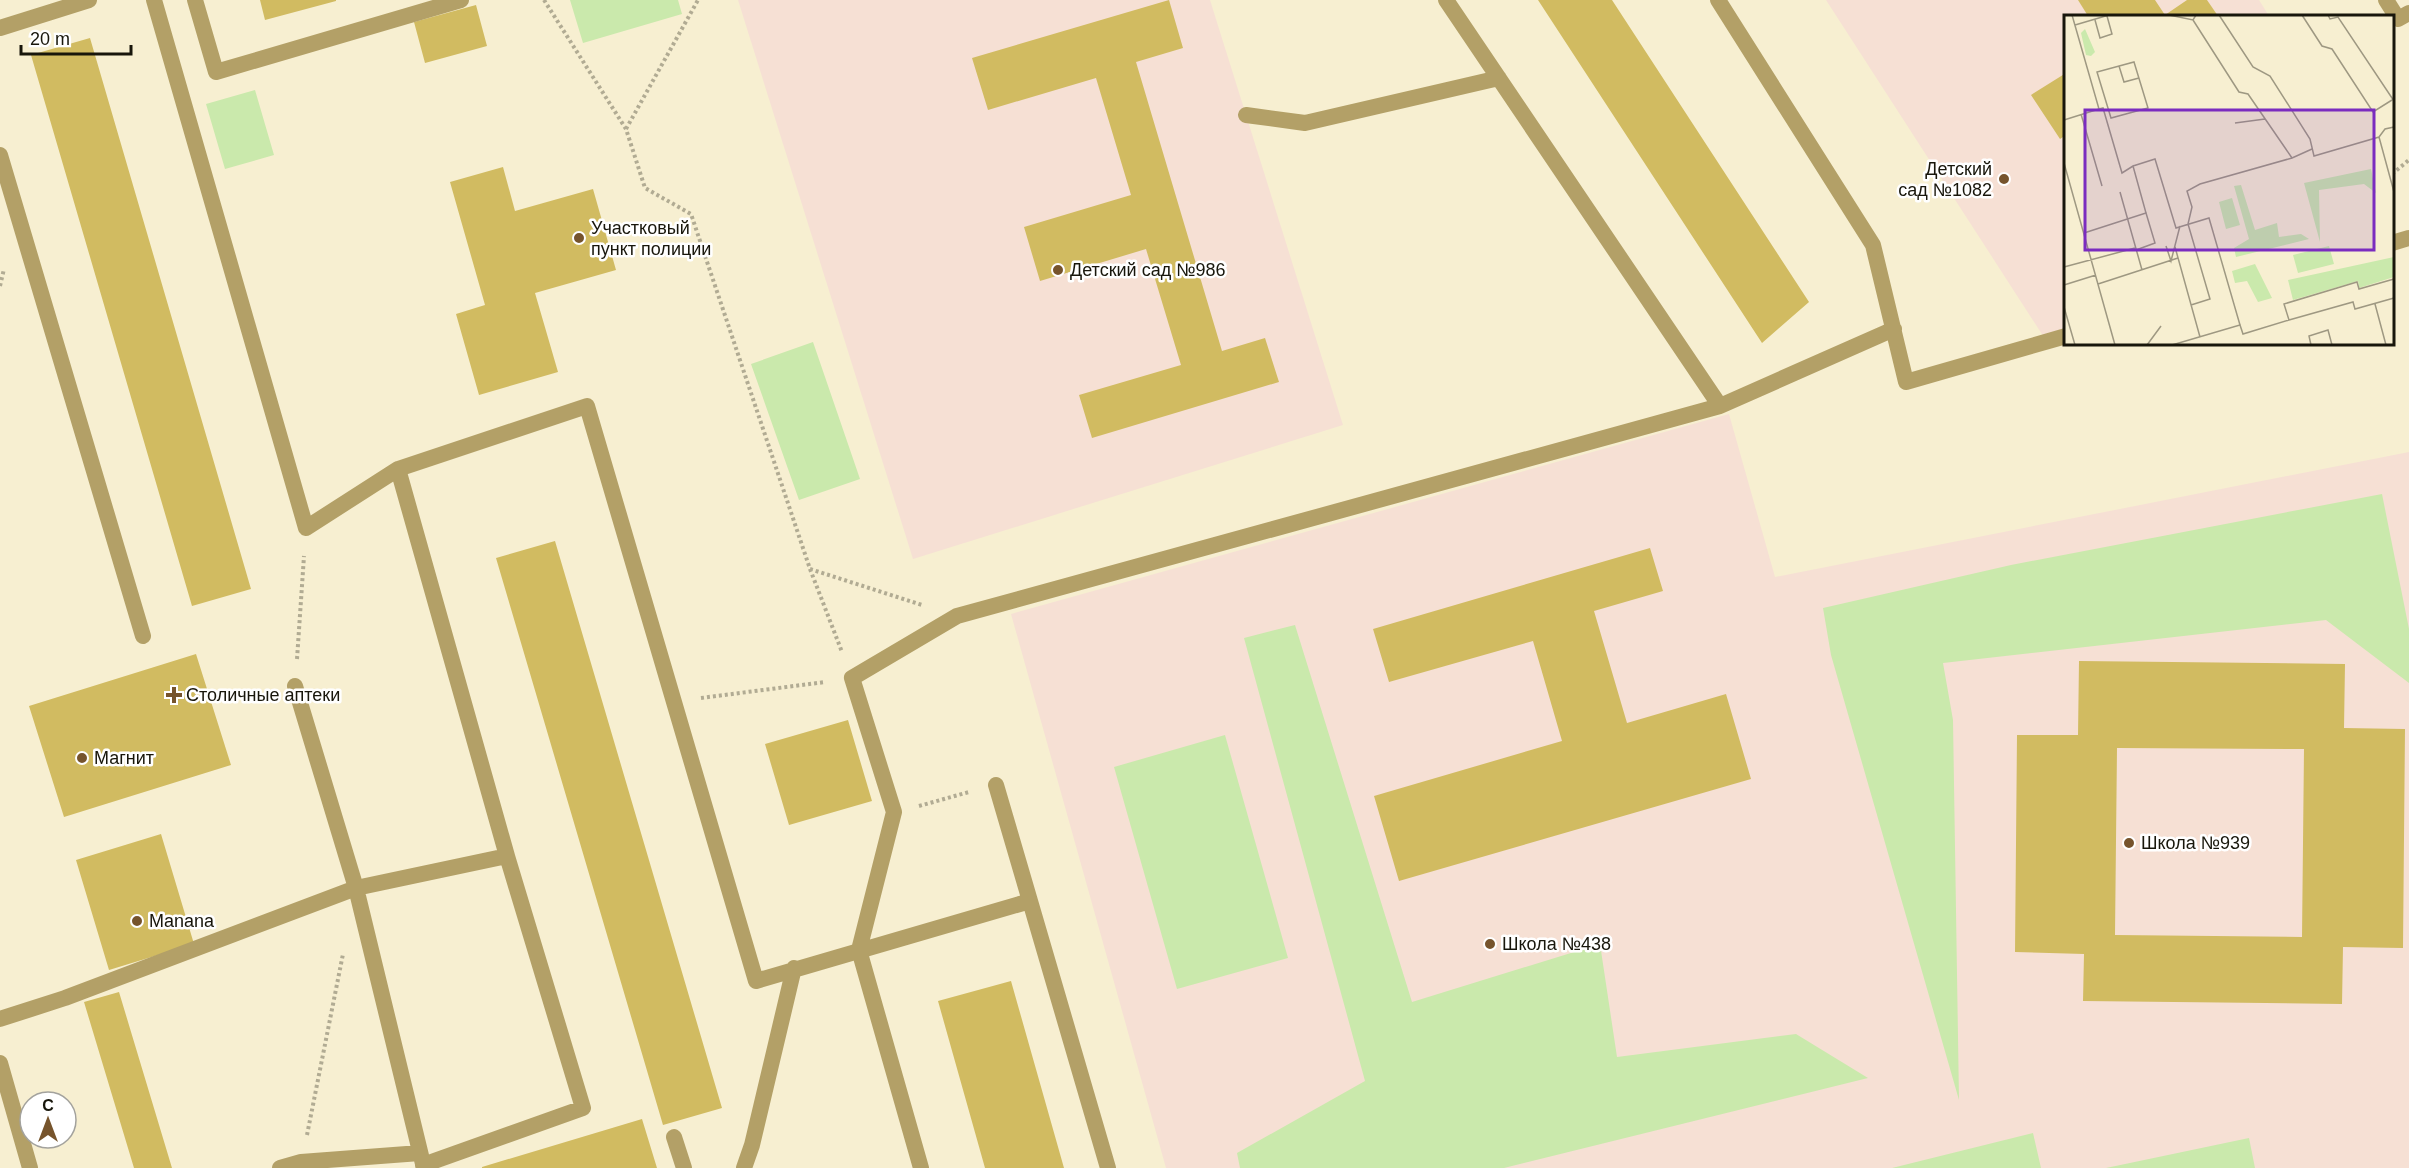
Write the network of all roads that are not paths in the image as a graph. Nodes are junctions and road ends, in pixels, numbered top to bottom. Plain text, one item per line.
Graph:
1 (89, 0) edge
2 (154, 0) edge
3 (195, 0) edge
4 (461, 0) edge
5 (1446, 0) edge
6 (1718, 0) edge
7 (2386, 0) edge
8 (2409, 13) edge
9 (0, 28) edge
10 (1499, 78) junction
11 (1246, 115) dead end
12 (0, 155) edge
13 (2409, 238) edge
14 (2394, 242) edge
15 (1894, 329) junction
16 (2064, 337) edge
17 (1720, 406) junction
18 (398, 469) junction
19 (143, 636) dead end
20 (295, 686) road end
21 (996, 785) road end
22 (507, 856) junction
23 (356, 888) junction
24 (1030, 901) junction
25 (859, 950) junction
26 (794, 968) junction
27 (0, 1019) edge
28 (0, 1063) edge
29 (674, 1137) dead end
30 (752, 1145) junction
31 (422, 1162) edge
32 (30, 1168) edge
33 (280, 1168) edge
34 (684, 1168) edge
35 (744, 1168) edge
36 (758, 1168) edge
37 (921, 1168) edge
38 (1108, 1168) edge

1 - 9 street
2 - 18 street
3 - 4 street
5 - 10 street
6 - 15 street
7 - 8 street
10 - 11 street
10 - 17 street
12 - 19 street
13 - 14 street
15 - 16 street
15 - 17 street
17 - 25 street
18 - 22 street
18 - 26 street
20 - 23 street
21 - 24 street
22 - 23 street
22 - 31 street
23 - 27 street
23 - 31 street
24 - 25 street
24 - 38 street
25 - 26 street
25 - 37 street
26 - 30 street
28 - 32 street
29 - 34 street
30 - 35 street
30 - 36 street
31 - 33 street

